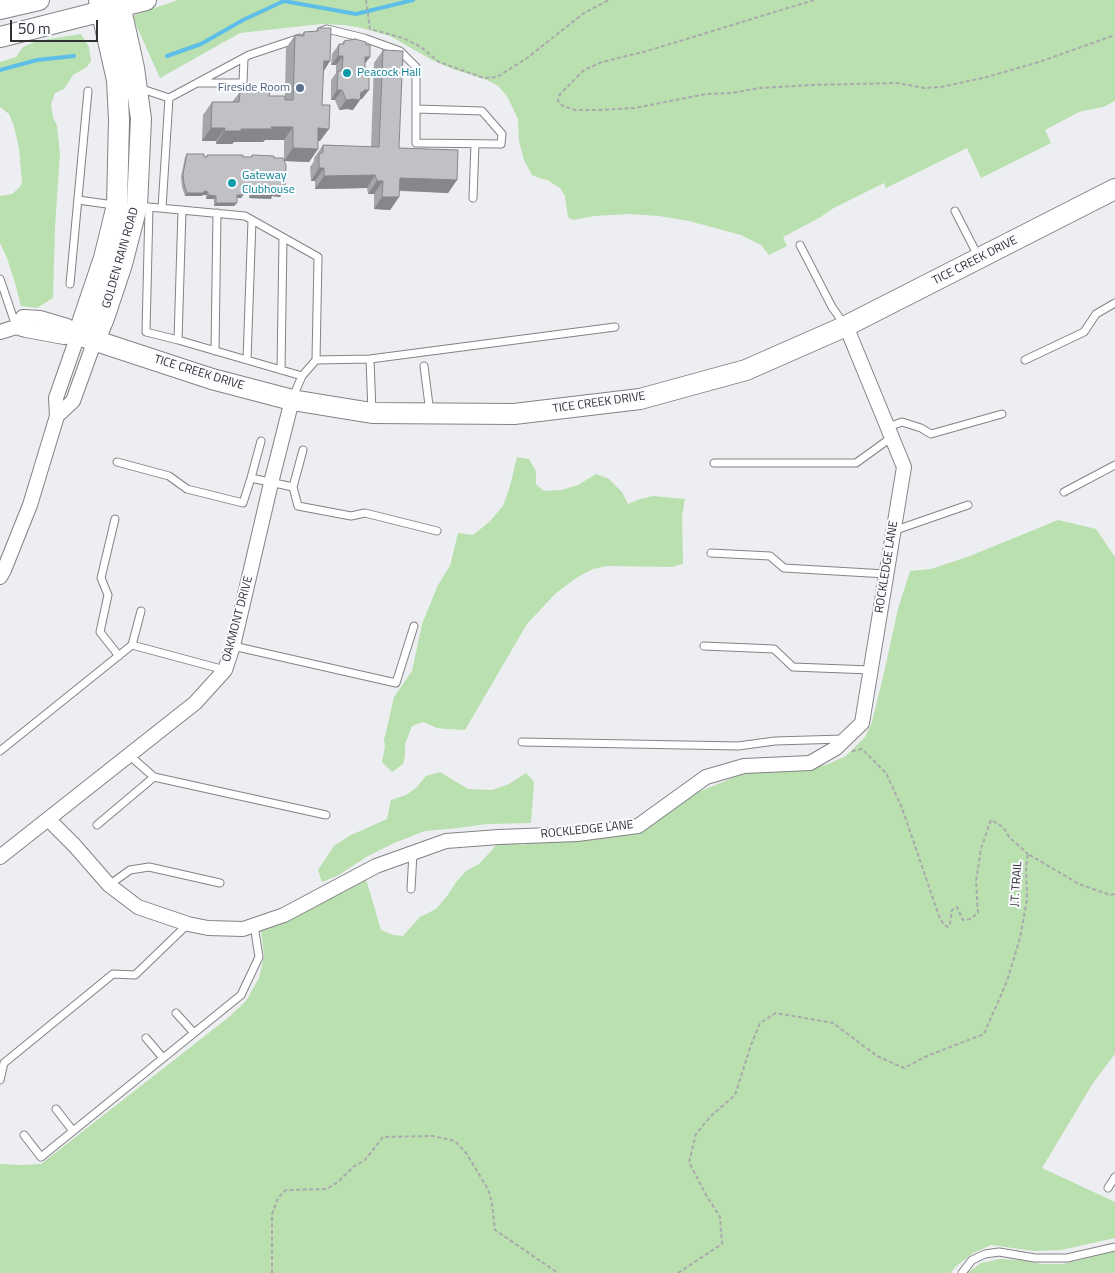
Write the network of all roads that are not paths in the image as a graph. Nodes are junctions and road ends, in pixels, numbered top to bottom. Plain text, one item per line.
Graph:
1 (39, 0) edge
2 (146, 0) edge
3 (110, 4) edge
4 (0, 9) edge
5 (50, 25) junction
6 (318, 32) edge
7 (310, 35) edge
8 (0, 38) edge
9 (111, 52) junction
10 (244, 58) junction
11 (196, 84) junction
12 (88, 91) dead end
13 (128, 96) junction
14 (169, 98) junction
15 (416, 109) junction
16 (475, 144) junction
17 (1115, 189) edge
18 (473, 198) dead end
19 (78, 200) junction
20 (134, 206) junction
21 (162, 208) junction
22 (182, 210) junction
23 (955, 211) dead end
24 (217, 213) junction
25 (252, 220) junction
26 (284, 238) junction
27 (800, 245) dead end
28 (979, 258) junction
29 (0, 279) edge
30 (70, 284) dead end
31 (1115, 303) edge
32 (846, 326) junction
33 (16, 327) junction
34 (615, 327) dead end
35 (0, 332) edge
36 (87, 337) junction
37 (178, 340) junction
38 (215, 351) junction
39 (370, 359) junction
40 (247, 360) junction
41 (316, 360) junction
42 (1024, 360) dead end
43 (424, 366) dead end
44 (281, 370) junction
45 (302, 376) junction
46 (292, 400) junction
47 (372, 412) junction
48 (430, 413) junction
49 (1002, 414) dead end
50 (890, 432) junction
51 (261, 441) dead end
52 (303, 450) dead end
53 (117, 462) dead end
54 (714, 463) dead end
55 (1115, 465) edge
56 (251, 478) junction
57 (271, 483) junction
58 (293, 486) junction
59 (1064, 492) dead end
60 (968, 505) dead end
61 (115, 520) dead end
62 (437, 531) dead end
63 (893, 531) junction
64 (711, 553) dead end
65 (886, 574) junction
66 (0, 577) edge
67 (141, 611) dead end
68 (414, 626) dead end
69 (132, 645) junction
70 (233, 646) junction
71 (704, 646) dead end
72 (119, 656) junction
73 (225, 670) junction
74 (870, 670) junction
75 (522, 742) dead end
76 (849, 745) junction
77 (0, 750) edge
78 (129, 755) junction
79 (154, 777) junction
80 (326, 815) dead end
81 (48, 819) junction
82 (97, 825) dead end
83 (413, 853) junction
84 (0, 858) edge
85 (220, 883) dead end
86 (109, 885) junction
87 (411, 889) dead end
88 (188, 924) junction
89 (254, 925) junction
90 (176, 1013) dead end
91 (194, 1033) junction
92 (146, 1038) dead end
93 (163, 1058) junction
94 (0, 1080) edge
95 (56, 1109) dead end
96 (73, 1131) junction
97 (24, 1135) dead end
98 (1115, 1177) edge
99 (1108, 1188) dead end
100 (1115, 1247) edge
101 (962, 1273) edge

1 - 4 street
2 - 3 street
3 - 5 street
3 - 9 street, GOLDEN RAIN ROAD
3 - 13 street, GOLDEN RAIN ROAD
5 - 8 street
5 - 9 street
6 - 15 lane
7 - 10 lane
9 - 13 street, GOLDEN RAIN ROAD
10 - 11 lane
10 - 11 lane
11 - 14 lane
12 - 19 lane
13 - 14 lane
13 - 20 street, GOLDEN RAIN ROAD
14 - 21 lane
15 - 16 lane
15 - 16 lane
16 - 18 lane
17 - 28 street, TICE CREEK DRIVE
19 - 20 lane
19 - 30 lane
20 - 21 lane
20 - 36 street, GOLDEN RAIN ROAD
20 - 37 lane
21 - 22 lane
22 - 24 lane
22 - 37 lane
23 - 28 lane
24 - 25 lane
24 - 38 lane
25 - 26 lane
25 - 40 lane
26 - 41 lane
26 - 44 lane
27 - 32 lane
28 - 32 street, TICE CREEK DRIVE
29 - 33 lane
31 - 42 lane
32 - 48 street, TICE CREEK DRIVE
32 - 50 street, ROCKLEDGE LANE
33 - 35 street
33 - 36 street, TICE CREEK DRIVE
34 - 39 lane
36 - 46 street, TICE CREEK DRIVE
36 - 66 street, GOLDEN RAIN ROAD
37 - 38 lane
38 - 40 lane
39 - 41 lane
39 - 47 lane
40 - 44 lane
41 - 45 lane
43 - 48 lane
44 - 45 lane
45 - 46 lane
46 - 47 street, TICE CREEK DRIVE
46 - 57 street, OAKMONT DRIVE
47 - 48 street, TICE CREEK DRIVE
49 - 50 lane
50 - 54 lane
50 - 63 street, ROCKLEDGE LANE
51 - 56 lane
52 - 58 lane
53 - 56 lane
55 - 59 lane
56 - 57 lane
57 - 58 lane
57 - 70 street, OAKMONT DRIVE
58 - 62 lane
60 - 63 lane
61 - 72 lane
63 - 65 street, ROCKLEDGE LANE
64 - 65 lane
65 - 74 street, ROCKLEDGE LANE
67 - 69 lane
68 - 70 lane
69 - 72 lane
69 - 73 lane
70 - 73 street, OAKMONT DRIVE
71 - 74 lane
72 - 77 lane
73 - 78 street, OAKMONT DRIVE
74 - 76 street, ROCKLEDGE LANE
75 - 76 lane
76 - 83 street, ROCKLEDGE LANE
78 - 79 lane
78 - 81 street, OAKMONT DRIVE
79 - 80 lane
79 - 82 lane
81 - 84 street, OAKMONT DRIVE
81 - 86 street, ROCKLEDGE LANE
83 - 87 lane
83 - 89 street, ROCKLEDGE LANE
85 - 86 lane
86 - 88 street, ROCKLEDGE LANE
88 - 89 street, ROCKLEDGE LANE
88 - 94 lane
89 - 91 lane
90 - 91 lane
91 - 93 lane
92 - 93 lane
93 - 96 lane
95 - 96 lane
96 - 97 lane
98 - 99 lane
100 - 101 lane

